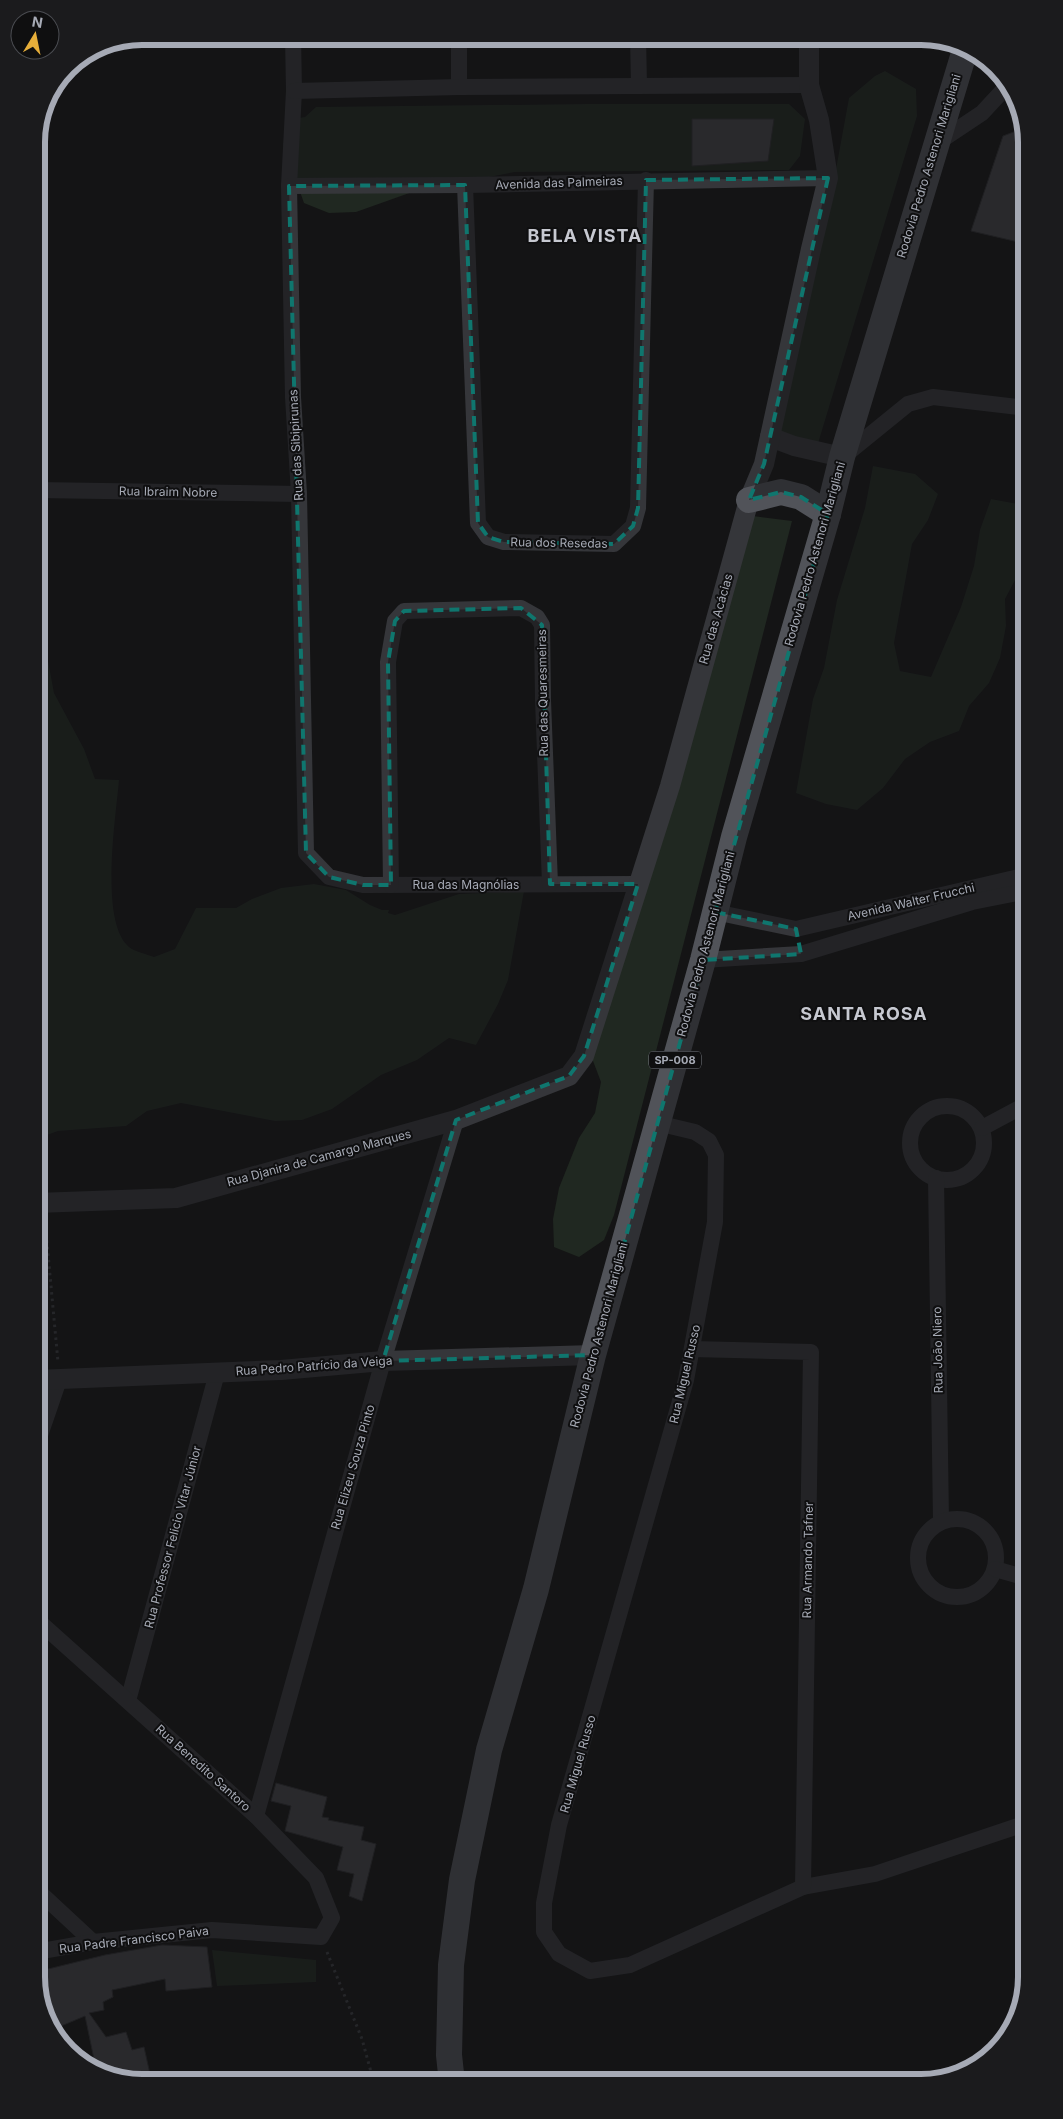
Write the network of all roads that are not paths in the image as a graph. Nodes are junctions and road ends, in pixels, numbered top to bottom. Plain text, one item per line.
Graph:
1 (293, 45) edge
2 (459, 45) edge
3 (638, 45) edge
4 (809, 45) edge
5 (963, 55) edge
6 (639, 85) junction
7 (809, 85) junction
8 (459, 87) junction
9 (1003, 90) edge
10 (294, 91) junction
11 (935, 144) junction
12 (828, 178) junction
13 (646, 180) junction
14 (465, 185) junction
15 (289, 186) junction
16 (1018, 407) edge
17 (770, 437) junction
18 (842, 457) junction
19 (45, 490) edge
20 (299, 494) junction
21 (749, 500) junction
22 (828, 514) junction
23 (306, 853) joint
24 (1018, 877) edge
25 (550, 884) junction
26 (638, 884) junction
27 (391, 885) junction
28 (1018, 893) edge
29 (715, 912) junction
30 (796, 928) junction
31 (801, 954) junction
32 (703, 960) junction
33 (584, 1056) joint
34 (1018, 1109) edge
35 (456, 1120) junction
36 (657, 1123) junction
37 (982, 1128) junction
38 (936, 1178) junction
39 (45, 1203) edge
40 (692, 1349) junction
41 (593, 1355) junction
42 (383, 1361) junction
43 (217, 1373) junction
44 (45, 1380) edge
45 (59, 1380) junction
46 (45, 1421) edge
47 (942, 1521) junction
48 (995, 1569) junction
49 (1018, 1575) edge
50 (45, 1627) edge
51 (128, 1701) junction
52 (256, 1816) junction
53 (1018, 1826) edge
54 (803, 1887) junction
55 (45, 1897) edge
56 (321, 1937) joint
57 (93, 1942) junction
58 (45, 1950) edge
59 (451, 2074) edge

1 - 10 street, Rua das Sibipirunas
2 - 8 street
3 - 6 street
4 - 7 street
5 - 11 main road, Rodovia Pedro Astenori Marigliani / SP-008
6 - 7 street
6 - 8 street
7 - 12 street
8 - 10 street
9 - 11 street
10 - 15 street, Rua das Sibipirunas
11 - 18 main road, Rodovia Pedro Astenori Marigliani / SP-008
12 - 13 street, Avenida das Palmeiras
12 - 17 street, Rua das Acácias
13 - 14 street, Avenida das Palmeiras
13 - 14 street, Rua dos Resedas
14 - 15 street, Avenida das Palmeiras
15 - 20 street, Rua das Sibipirunas
16 - 18 street
17 - 18 street
17 - 21 street, Rua das Acácias
18 - 22 main road, Rodovia Pedro Astenori Marigliani / SP-008
19 - 20 street, Rua Ibraim Nobre
20 - 23 street, Rua das Sibipirunas
21 - 22 main road
21 - 26 street, Rua das Acácias
22 - 29 main road, Rodovia Pedro Astenori Marigliani / SP-008
23 - 27 street, Rua das Magnólias
24 - 30 street, Avenida Walter Frucchi
25 - 26 street, Rua das Magnólias
25 - 27 street, Rua das Magnólias
25 - 27 street, Rua das Quaresmeiras
26 - 33 street, Rua das Acácias
28 - 31 street, Avenida Walter Frucchi
29 - 30 street
29 - 32 main road, Rodovia Pedro Astenori Marigliani / SP-008
30 - 31 street
31 - 32 street, Avenida Walter Frucchi
32 - 36 main road, Rodovia Pedro Astenori Marigliani / SP-008
33 - 35 street, Rua Djanira de Camargo Marques
34 - 37 street
35 - 39 street, Rua Djanira de Camargo Marques
35 - 42 street, Rua Elizeu Souza Pinto
36 - 40 street, Rua Miguel Russo
36 - 41 main road, Rodovia Pedro Astenori Marigliani / SP-008
37 - 38 street
37 - 38 street
38 - 47 street, Rua João Niero
40 - 54 street, Rua Armando Tafner
40 - 54 street, Rua Miguel Russo
41 - 42 street, Rua Pedro Patrício da Veiga
41 - 59 main road, Rodovia Pedro Astenori Marigliani / SP-008
42 - 43 street, Rua Pedro Patrício da Veiga
42 - 52 street, Rua Elizeu Souza Pinto
43 - 45 street, Rua Pedro Patrício da Veiga
43 - 51 street, Rua Professor Felicio Vitar Júnior
44 - 45 street, Rua Pedro Patrício da Veiga
45 - 46 street
47 - 48 street
47 - 48 street
48 - 49 street
50 - 51 street, Rua Benedito Santoro
51 - 52 street, Rua Benedito Santoro
52 - 56 street, Rua Benedito Santoro
53 - 54 street, Rua Miguel Russo
55 - 57 street
56 - 57 street, Rua Padre Francisco Paiva
57 - 58 street, Rua Padre Francisco Paiva

